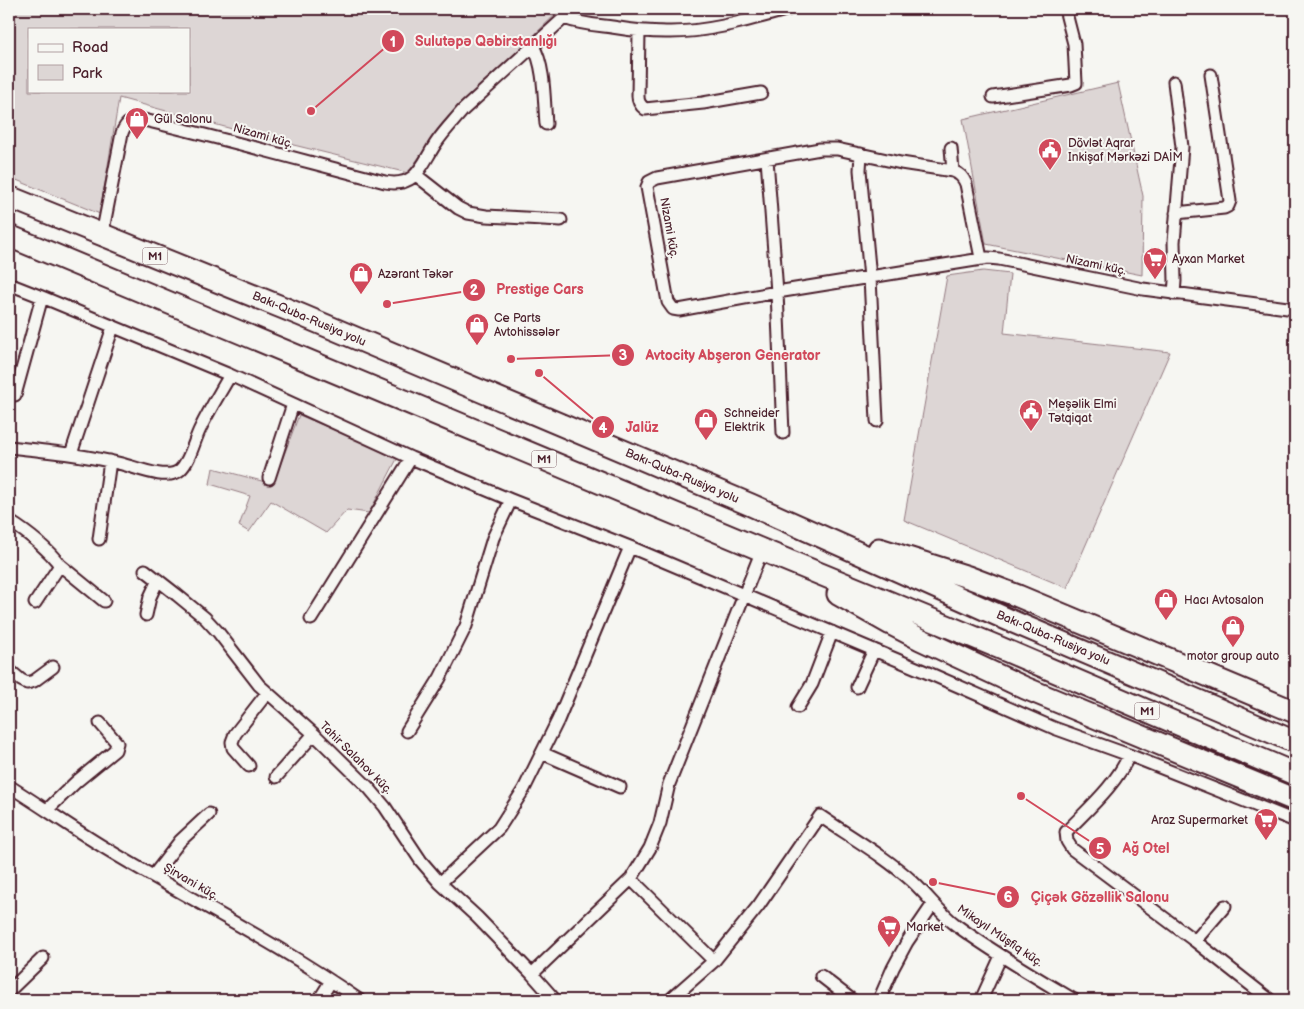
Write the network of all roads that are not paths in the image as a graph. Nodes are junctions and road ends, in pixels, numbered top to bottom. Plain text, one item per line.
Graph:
1 (572, 9) edge
2 (789, 9) edge
3 (1065, 9) edge
4 (564, 18) junction
5 (639, 31) junction
6 (533, 46) junction
7 (1211, 76) dead end
8 (1174, 82) dead end
9 (761, 93) dead end
10 (993, 97) dead end
11 (546, 124) dead end
12 (951, 148) dead end
13 (861, 154) junction
14 (767, 159) junction
15 (953, 172) junction
16 (416, 175) junction
17 (9, 197) edge
18 (1176, 213) junction
19 (561, 220) dead end
20 (102, 235) junction
21 (9, 236) edge
22 (981, 258) junction
23 (870, 278) junction
24 (9, 284) edge
25 (776, 292) junction
26 (1174, 294) junction
27 (42, 297) junction
28 (1295, 309) edge
29 (113, 327) junction
30 (230, 375) junction
31 (15, 395) dead end
32 (293, 404) junction
33 (876, 421) dead end
34 (783, 433) dead end
35 (9, 447) edge
36 (71, 454) junction
37 (411, 458) junction
38 (110, 461) junction
39 (269, 478) dead end
40 (510, 500) junction
41 (777, 516) junction
42 (9, 521) edge
43 (99, 539) dead end
44 (630, 547) junction
45 (762, 550) junction
46 (60, 565) junction
47 (144, 570) dead end
48 (158, 580) junction
49 (744, 595) junction
50 (104, 600) dead end
51 (35, 603) dead end
52 (146, 615) dead end
53 (311, 619) dead end
54 (832, 632) junction
55 (874, 650) junction
56 (53, 667) dead end
57 (9, 670) edge
58 (857, 687) dead end
59 (267, 693) junction
60 (798, 707) dead end
61 (1295, 712) edge
62 (100, 723) dead end
63 (407, 731) dead end
64 (314, 734) junction
65 (1295, 742) edge
66 (542, 753) junction
67 (1129, 755) junction
68 (249, 766) dead end
69 (1295, 774) edge
70 (276, 777) dead end
71 (9, 786) edge
72 (620, 787) dead end
73 (1295, 800) edge
74 (47, 810) junction
75 (209, 814) dead end
76 (1295, 821) edge
77 (153, 876) junction
78 (631, 879) junction
79 (440, 883) junction
80 (933, 904) junction
81 (1225, 906) dead end
82 (1196, 941) junction
83 (1000, 956) junction
84 (43, 958) dead end
85 (714, 961) junction
86 (532, 974) junction
87 (821, 976) dead end
88 (331, 981) junction
89 (9, 991) edge
90 (672, 998) dead end
91 (319, 1000) edge
92 (359, 1000) edge
93 (555, 1000) edge
94 (852, 1000) edge
95 (878, 1000) edge
96 (981, 1000) edge
97 (1074, 1000) edge
98 (1270, 1000) edge

1 - 4 street
2 - 5 street
3 - 10 street
4 - 5 street
4 - 6 street
5 - 9 street
6 - 11 street
6 - 16 street
7 - 18 street
8 - 18 street
12 - 15 street
13 - 14 street, Nizami küç.
13 - 15 street, Nizami küç.
13 - 23 street
14 - 25 street
14 - 25 street, Nizami küç.
15 - 22 street
16 - 19 street
16 - 20 street, Nizami küç.
17 - 20 highway, Bakı-Quba-Rusiya yolu / M1
18 - 26 street
20 - 41 highway, Bakı-Quba-Rusiya yolu / M1
21 - 45 highway, M1
22 - 23 street, Nizami küç.
22 - 26 street, Nizami küç.
23 - 25 street, Nizami küç.
23 - 33 street
24 - 27 street
25 - 34 street
26 - 28 street, Nizami küç.
27 - 29 street
27 - 31 street
29 - 30 street
29 - 36 street
30 - 32 street
30 - 38 street
32 - 37 street
32 - 39 street
35 - 36 street
36 - 38 street
37 - 40 street
37 - 53 street
38 - 43 street
40 - 44 street
40 - 63 street
41 - 61 highway
41 - 65 highway, Bakı-Quba-Rusiya yolu / M1
42 - 46 street
44 - 49 street
44 - 66 street
45 - 49 street
45 - 69 highway, M1
45 - 73 highway
46 - 50 street
46 - 51 street
47 - 48 street, Tahir Salahov küç.
48 - 52 street
48 - 59 street, Tahir Salahov küç.
49 - 54 street
49 - 78 street
54 - 55 street
54 - 60 street
55 - 58 street
55 - 67 street
56 - 57 street
59 - 64 street, Tahir Salahov küç.
59 - 68 street
62 - 74 street
64 - 70 street
64 - 79 street, Tahir Salahov küç.
66 - 72 street
66 - 79 street
67 - 76 street
67 - 82 street
71 - 74 street, Şirvani küç.
74 - 77 street, Şirvani küç.
75 - 77 street
77 - 88 street, Şirvani küç.
78 - 85 street
78 - 86 street
79 - 86 street, Tahir Salahov küç.
80 - 83 street, Mikayıl Müşfiq küç.
80 - 85 street, Mikayıl Müşfiq küç.
80 - 95 street
81 - 82 street
82 - 98 street
83 - 96 street
83 - 97 street, Mikayıl Müşfiq küç.
84 - 89 street
85 - 90 street
86 - 93 street, Tahir Salahov küç.
87 - 94 street
88 - 91 street
88 - 92 street, Şirvani küç.

